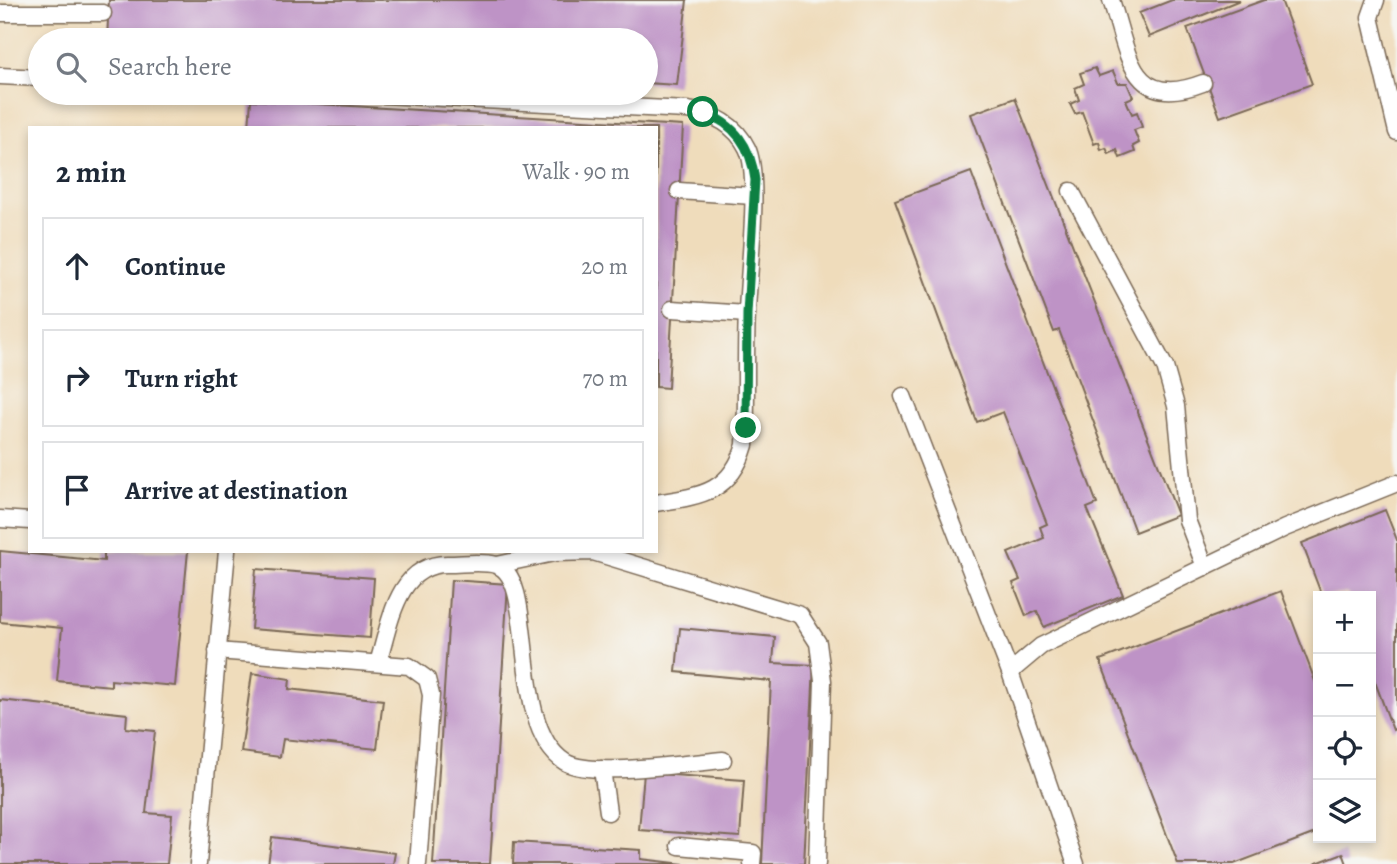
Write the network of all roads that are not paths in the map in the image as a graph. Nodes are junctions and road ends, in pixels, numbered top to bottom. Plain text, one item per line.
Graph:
1 (1111, 0) edge
2 (1376, 0) edge
3 (0, 13) edge
4 (103, 13) dead end
5 (0, 76) edge
6 (28, 77) edge
7 (1203, 83) dead end
8 (570, 105) edge
9 (1397, 132) edge
10 (679, 191) dead end
11 (1071, 191) dead end
12 (752, 197) junction
13 (672, 309) dead end
14 (747, 314) junction
15 (903, 396) dead end
16 (1397, 483) edge
17 (658, 503) edge
18 (0, 519) edge
19 (28, 521) edge
20 (227, 553) edge
21 (554, 553) edge
22 (596, 553) edge
23 (497, 565) junction
24 (1205, 567) junction
25 (217, 651) junction
26 (378, 663) junction
27 (1010, 672) junction
28 (723, 760) dead end
29 (602, 769) junction
30 (608, 813) dead end
31 (679, 846) dead end
32 (198, 864) edge
33 (418, 864) edge
34 (752, 864) edge
35 (817, 864) edge
36 (1076, 864) edge

1 - 7 lane
2 - 9 lane
3 - 4 lane
5 - 6 lane
8 - 12 lane
10 - 12 lane
11 - 24 lane
12 - 14 lane
13 - 14 lane
14 - 17 lane
15 - 27 lane
16 - 24 lane
18 - 19 lane
20 - 25 lane
21 - 23 lane
22 - 35 lane
23 - 26 lane
23 - 29 lane
24 - 27 lane
25 - 26 lane
25 - 32 lane
26 - 33 lane
27 - 36 lane
28 - 29 lane
29 - 30 lane
31 - 34 lane

